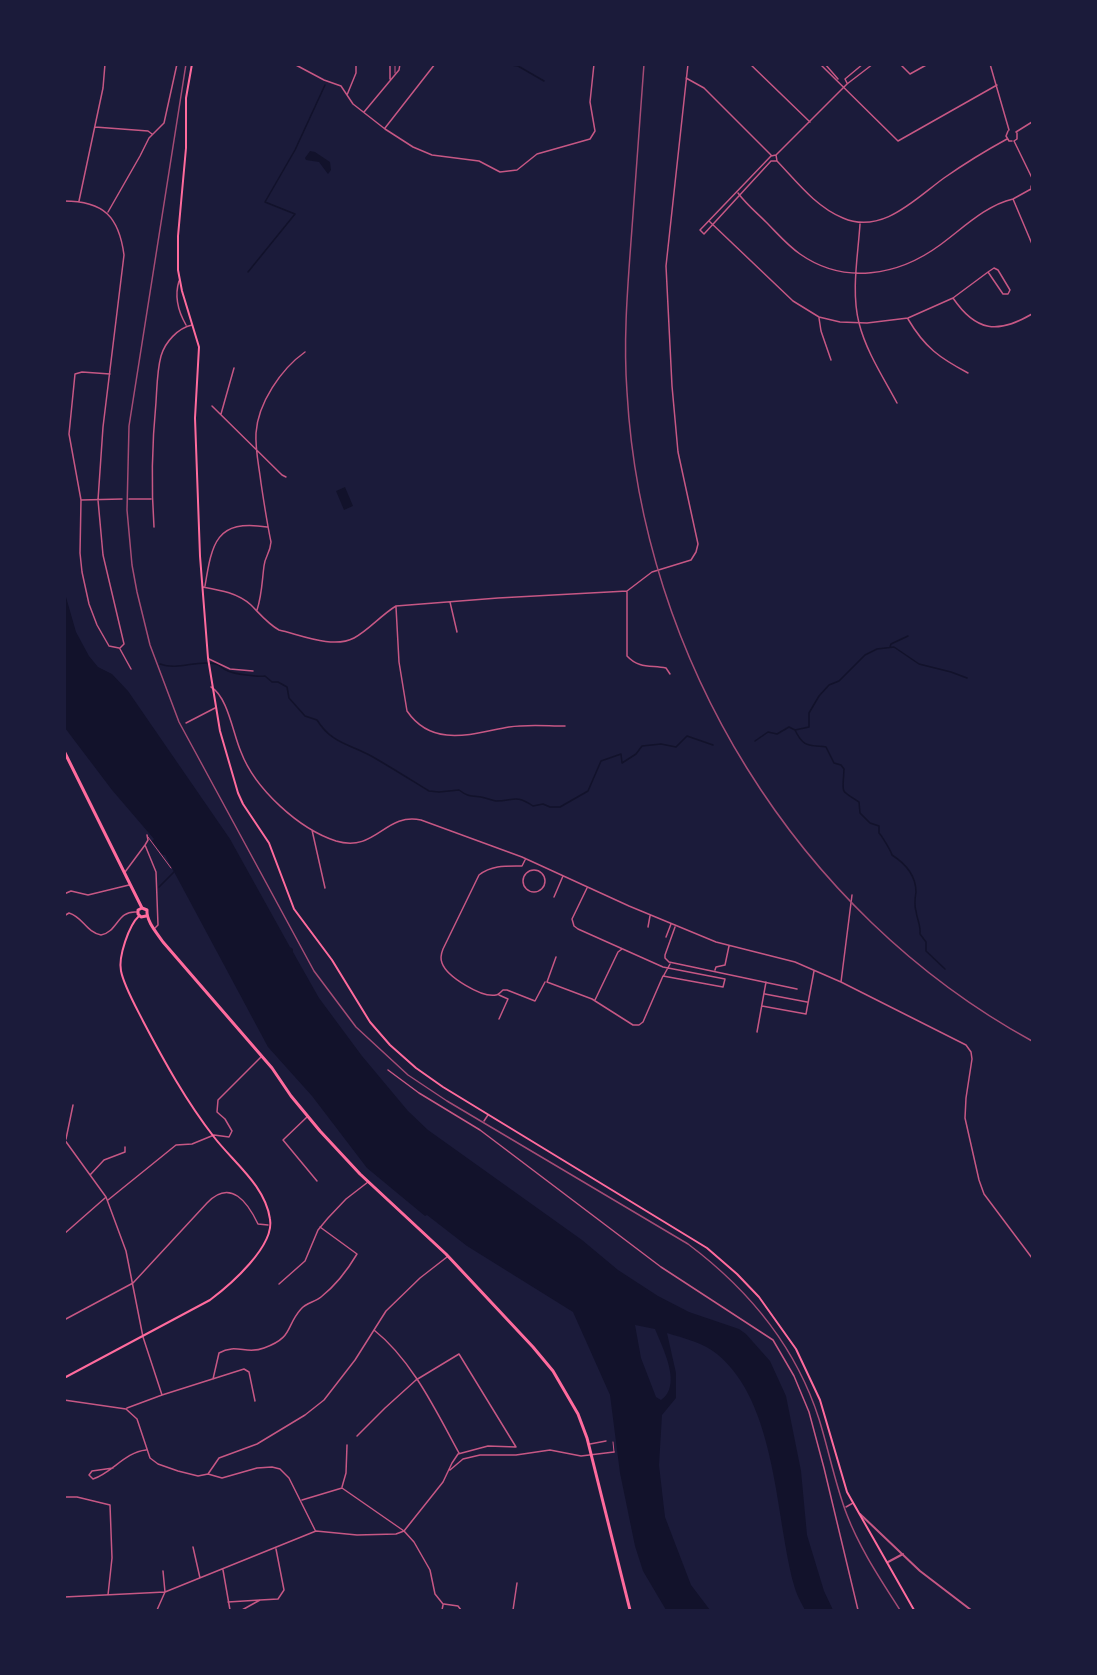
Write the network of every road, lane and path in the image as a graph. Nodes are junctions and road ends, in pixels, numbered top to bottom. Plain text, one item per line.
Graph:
1 (105, 64) edge
2 (177, 64) edge
3 (192, 64) edge
4 (294, 64) edge
5 (356, 64) edge
6 (390, 64) edge
7 (395, 64) edge
8 (400, 64) edge
9 (435, 64) edge
10 (594, 64) edge
11 (688, 64) edge
12 (750, 64) edge
13 (820, 64) edge
14 (825, 64) edge
15 (863, 64) edge
16 (873, 64) edge
17 (900, 64) edge
18 (928, 64) edge
19 (990, 64) edge
20 (395, 73) junction
21 (686, 77) junction
22 (390, 79) junction
23 (838, 80) junction
24 (847, 84) junction
25 (997, 85) junction
26 (844, 87) junction
27 (346, 96) junction
28 (363, 112) junction
29 (1032, 122) edge
30 (810, 123) junction
31 (94, 127) junction
32 (385, 129) junction
33 (1009, 130) junction
34 (1016, 132) junction
35 (153, 134) junction
36 (1007, 139) junction
37 (1014, 141) junction
38 (772, 155) junction
39 (777, 155) junction
40 (771, 160) junction
41 (777, 161) junction
42 (1032, 178) edge
43 (1032, 184) edge
44 (1032, 191) edge
45 (737, 192) junction
46 (740, 196) junction
47 (1013, 199) junction
48 (64, 201) edge
49 (79, 201) junction
50 (107, 212) junction
51 (709, 221) junction
52 (713, 224) junction
53 (860, 224) junction
54 (1032, 243) edge
55 (856, 272) junction
56 (988, 272) junction
57 (179, 279) junction
58 (953, 297) junction
59 (1032, 314) edge
60 (819, 317) junction
61 (908, 318) junction
62 (859, 322) junction
63 (193, 325) junction
64 (186, 326) junction
65 (305, 352) dead end
66 (831, 360) dead end
67 (234, 368) dead end
68 (110, 374) junction
69 (969, 374) dead end
70 (897, 403) dead end
71 (212, 406) dead end
72 (221, 415) junction
73 (256, 450) junction
74 (286, 477) dead end
75 (152, 499) junction
76 (81, 500) junction
77 (98, 500) junction
78 (122, 500) dead end
79 (129, 500) dead end
80 (154, 527) dead end
81 (268, 527) junction
82 (203, 587) junction
83 (627, 591) junction
84 (450, 602) junction
85 (396, 606) junction
86 (256, 611) junction
87 (457, 632) dead end
88 (120, 648) junction
89 (208, 658) junction
90 (131, 669) dead end
91 (254, 671) dead end
92 (670, 674) dead end
93 (211, 687) junction
94 (215, 708) junction
95 (186, 723) dead end
96 (565, 726) dead end
97 (64, 751) edge
98 (312, 829) junction
99 (147, 835) joint
100 (146, 845) junction
101 (525, 859) junction
102 (541, 866) junction
103 (171, 868) dead end
104 (538, 871) junction
105 (125, 873) junction
106 (563, 876) junction
107 (130, 884) junction
108 (587, 887) junction
109 (325, 888) dead end
110 (64, 894) edge
111 (852, 896) dead end
112 (554, 897) dead end
113 (142, 908) junction
114 (138, 914) junction
115 (651, 915) junction
116 (64, 916) edge
117 (146, 916) junction
118 (671, 924) junction
119 (676, 926) junction
120 (648, 927) dead end
121 (154, 929) junction
122 (666, 937) dead end
123 (729, 945) junction
124 (622, 949) junction
125 (556, 957) dead end
126 (664, 958) junction
127 (671, 963) junction
128 (659, 966) junction
129 (667, 968) junction
130 (715, 971) junction
131 (814, 971) junction
132 (663, 976) junction
133 (546, 980) junction
134 (766, 981) junction
135 (841, 982) junction
136 (797, 989) dead end
137 (764, 993) junction
138 (499, 995) junction
139 (594, 1001) junction
140 (808, 1002) junction
141 (762, 1006) junction
142 (499, 1019) dead end
143 (757, 1032) dead end
144 (262, 1056) junction
145 (388, 1070) dead end
146 (73, 1105) dead end
147 (488, 1114) junction
148 (308, 1116) junction
149 (484, 1121) dead end
150 (482, 1127) dead end
151 (480, 1130) junction
152 (212, 1135) junction
153 (65, 1139) edge
154 (125, 1147) dead end
155 (90, 1175) junction
156 (317, 1181) dead end
157 (369, 1182) junction
158 (106, 1197) junction
159 (107, 1201) junction
160 (269, 1226) junction
161 (320, 1227) junction
162 (64, 1234) edge
163 (447, 1256) junction
164 (1032, 1258) edge
165 (133, 1283) junction
166 (279, 1284) dead end
167 (64, 1320) edge
168 (374, 1330) junction
169 (143, 1337) junction
170 (64, 1378) edge
171 (213, 1379) junction
172 (416, 1380) junction
173 (162, 1395) junction
174 (64, 1400) edge
175 (255, 1401) dead end
176 (126, 1409) junction
177 (357, 1436) dead end
178 (606, 1441) dead end
179 (613, 1442) dead end
180 (589, 1444) junction
181 (347, 1445) dead end
182 (146, 1450) junction
183 (614, 1452) joint
184 (459, 1454) junction
185 (592, 1455) junction
186 (113, 1468) junction
187 (447, 1471) junction
188 (208, 1474) junction
189 (342, 1488) junction
190 (64, 1497) edge
191 (302, 1500) junction
192 (853, 1503) junction
193 (846, 1507) dead end
194 (840, 1509) dead end
195 (835, 1511) junction
196 (858, 1512) junction
197 (316, 1531) junction
198 (404, 1532) junction
199 (193, 1547) dead end
200 (276, 1548) junction
201 (903, 1554) junction
202 (888, 1562) junction
203 (223, 1570) junction
204 (163, 1571) dead end
205 (200, 1579) junction
206 (517, 1583) dead end
207 (165, 1592) junction
208 (64, 1596) edge
209 (108, 1596) junction
210 (260, 1600) junction
211 (228, 1602) junction
212 (443, 1604) junction
213 (157, 1611) edge
214 (230, 1611) edge
215 (242, 1611) edge
216 (442, 1611) edge
217 (461, 1611) edge
218 (513, 1611) edge
219 (630, 1611) edge
220 (858, 1611) edge
221 (914, 1611) edge
222 (971, 1611) edge

1 - 31 street
2 - 35 street
3 - 57 main road
4 - 27 street
5 - 27 street
6 - 22 street
7 - 20 lane
8 - 20 street
9 - 32 street
10 - 32 street
11 - 21 street
12 - 30 street
13 - 23 street
14 - 23 street
15 - 24 street
16 - 24 street
17 - 18 street
19 - 25 street
20 - 22 street
21 - 38 street
21 - 83 street
22 - 28 street
23 - 26 street
24 - 26 street
25 - 26 street
25 - 33 street
26 - 30 street
27 - 28 street
28 - 32 street
29 - 34 street
30 - 39 street
31 - 35 street
31 - 49 street
33 - 34 street
33 - 36 street
34 - 37 street
35 - 50 street
36 - 37 street
36 - 53 street
37 - 42 street
38 - 39 street
38 - 40 street
39 - 41 street
40 - 41 street
40 - 45 street
40 - 46 street
41 - 53 street
43 - 44 street
44 - 47 street
45 - 46 street
45 - 51 street
46 - 52 street
46 - 55 street
47 - 54 street
47 - 55 street
48 - 49 street
49 - 50 street
50 - 68 street
51 - 52 street
51 - 52 street
52 - 60 street
53 - 55 street
55 - 62 street
56 - 56 street
56 - 58 street
57 - 63 main road
57 - 64 street
58 - 59 street
58 - 61 street
60 - 62 street
60 - 66 street
61 - 62 street
61 - 69 street
62 - 70 street
63 - 64 street
63 - 82 main road
64 - 75 street
65 - 73 street
67 - 72 street
68 - 76 street
68 - 77 street
71 - 72 street
72 - 73 street
73 - 74 street
73 - 81 street
75 - 79 street
75 - 80 street
76 - 77 street
76 - 88 street
77 - 78 street
77 - 88 street
81 - 82 street
81 - 86 street
82 - 86 street
82 - 89 main road
83 - 84 street
83 - 92 street
84 - 85 street
84 - 87 street
85 - 86 street
85 - 96 street
88 - 90 street
89 - 91 street
89 - 93 main road
93 - 94 main road
93 - 98 street
94 - 95 street
94 - 147 main road
97 - 105 main road
98 - 101 street
98 - 109 street
99 - 100 street
99 - 103 lane
100 - 105 street
100 - 121 street
101 - 102 street
101 - 138 street
102 - 104 street
102 - 106 street
104 - 104 street
105 - 107 main road
106 - 108 street
106 - 112 street
107 - 110 street
107 - 113 main road
108 - 115 street
108 - 124 street
111 - 135 street
113 - 114 main road
113 - 117 main road
114 - 116 street
114 - 117 main road
114 - 152 main road
115 - 118 street
115 - 120 street
117 - 121 main road
118 - 119 street
118 - 122 street
119 - 123 street
119 - 126 street
121 - 144 main road
123 - 130 street
123 - 131 street
124 - 128 street
124 - 139 street
125 - 133 street
126 - 127 street
126 - 128 street
127 - 129 street
127 - 130 street
128 - 129 street
129 - 132 street
129 - 132 street
130 - 134 street
131 - 135 street
131 - 140 street
132 - 139 street
133 - 138 street
133 - 139 street
134 - 136 street
134 - 137 street
135 - 164 street
137 - 140 street
137 - 141 street
138 - 142 street
140 - 141 street
141 - 143 street
144 - 148 main road
144 - 152 street
145 - 151 street
146 - 153 street
147 - 149 street
147 - 192 main road
148 - 156 street
148 - 157 main road
150 - 151 street
151 - 195 street
152 - 159 street
152 - 160 main road
153 - 155 street
154 - 155 street
155 - 158 street
157 - 161 street
157 - 163 main road
158 - 159 street
158 - 162 street
159 - 165 street
160 - 165 street
160 - 169 main road
161 - 166 street
161 - 171 street
163 - 168 street
163 - 180 main road
165 - 167 street
165 - 169 street
168 - 172 street
168 - 188 street
169 - 170 main road
169 - 173 street
171 - 173 street
171 - 175 street
172 - 177 street
172 - 184 street
172 - 184 street
173 - 176 street
174 - 176 street
176 - 182 street
178 - 180 street
179 - 183 lane
180 - 185 main road
181 - 189 street
182 - 186 street
182 - 188 street
183 - 185 street
184 - 187 street
185 - 187 street
185 - 219 main road
186 - 186 street
187 - 198 street
188 - 191 street
189 - 191 street
189 - 198 street
190 - 209 street
191 - 197 street
192 - 193 street
192 - 196 main road
194 - 195 street
195 - 220 street
196 - 201 street
196 - 202 main road
197 - 198 street
197 - 200 street
198 - 212 street
199 - 205 street
200 - 203 street
200 - 210 street
201 - 202 street
201 - 222 street
202 - 221 main road
203 - 205 street
203 - 211 street
204 - 207 street
205 - 207 street
206 - 218 street
207 - 209 street
207 - 213 street
208 - 209 street
210 - 211 street
210 - 215 street
211 - 214 street
212 - 216 street
212 - 217 street

